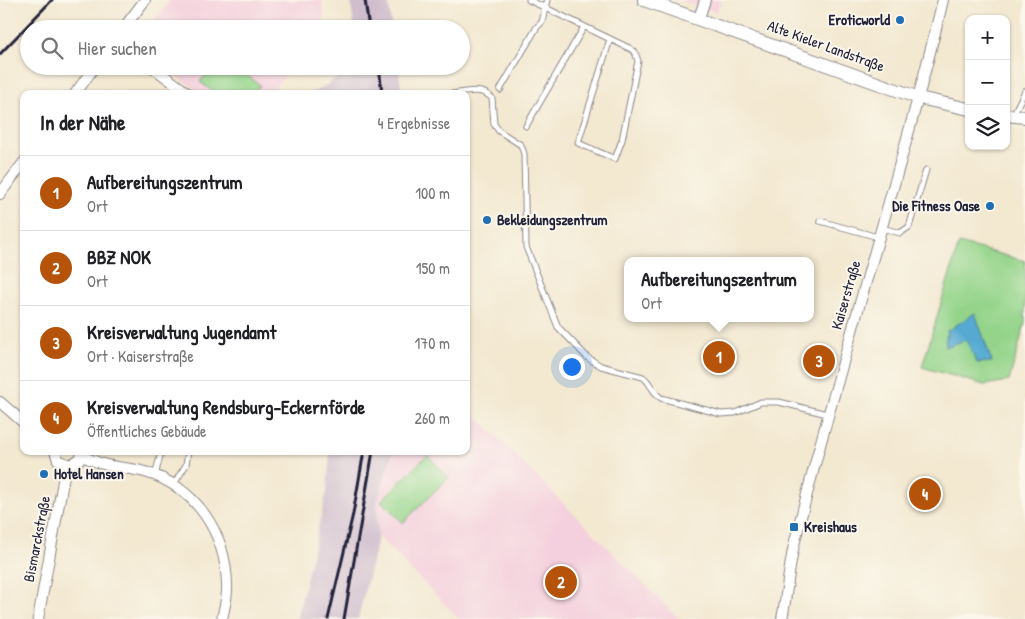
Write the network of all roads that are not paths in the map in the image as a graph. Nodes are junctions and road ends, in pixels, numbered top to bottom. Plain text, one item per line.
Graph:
1 (145, 0) edge
2 (530, 0) edge
3 (547, 0) edge
4 (644, 0) edge
5 (705, 0) edge
6 (942, 0) edge
7 (546, 8) junction
8 (699, 18) junction
9 (130, 20) edge
10 (584, 27) junction
11 (610, 39) junction
12 (89, 75) edge
13 (164, 75) edge
14 (78, 90) edge
15 (184, 90) edge
16 (500, 90) dead end
17 (1025, 90) edge
18 (470, 92) edge
19 (919, 98) junction
20 (965, 109) edge
21 (1015, 116) edge
22 (526, 126) dead end
23 (20, 167) edge
24 (926, 170) dead end
25 (0, 194) edge
26 (820, 221) dead end
27 (880, 232) junction
28 (0, 402) edge
29 (827, 414) junction
30 (20, 420) edge
31 (56, 455) edge
32 (82, 455) edge
33 (85, 455) edge
34 (187, 455) edge
35 (160, 456) dead end
36 (66, 465) junction
37 (155, 476) junction
38 (174, 484) junction
39 (38, 619) edge
40 (222, 619) edge
41 (782, 619) edge

1 - 9 street
2 - 7 lane
3 - 7 lane
4 - 8 street, Alte Kieler Landstraße
5 - 8 street
6 - 19 street, Kaiserstraße
7 - 10 lane
7 - 16 lane
8 - 19 street, Alte Kieler Landstraße
10 - 11 lane
10 - 22 lane
11 - 11 lane
12 - 14 street
13 - 15 street
17 - 21 lane
18 - 29 lane
19 - 20 street, Alte Kieler Landstraße
19 - 27 street, Kaiserstraße
23 - 25 street
24 - 27 lane
26 - 27 lane
27 - 29 street, Kaiserstraße
28 - 30 street
29 - 41 street, Kaiserstraße
31 - 36 street
32 - 36 street
33 - 37 street
34 - 38 lane
35 - 37 lane
36 - 39 street, Bismarckstraße
37 - 38 street
38 - 40 street

